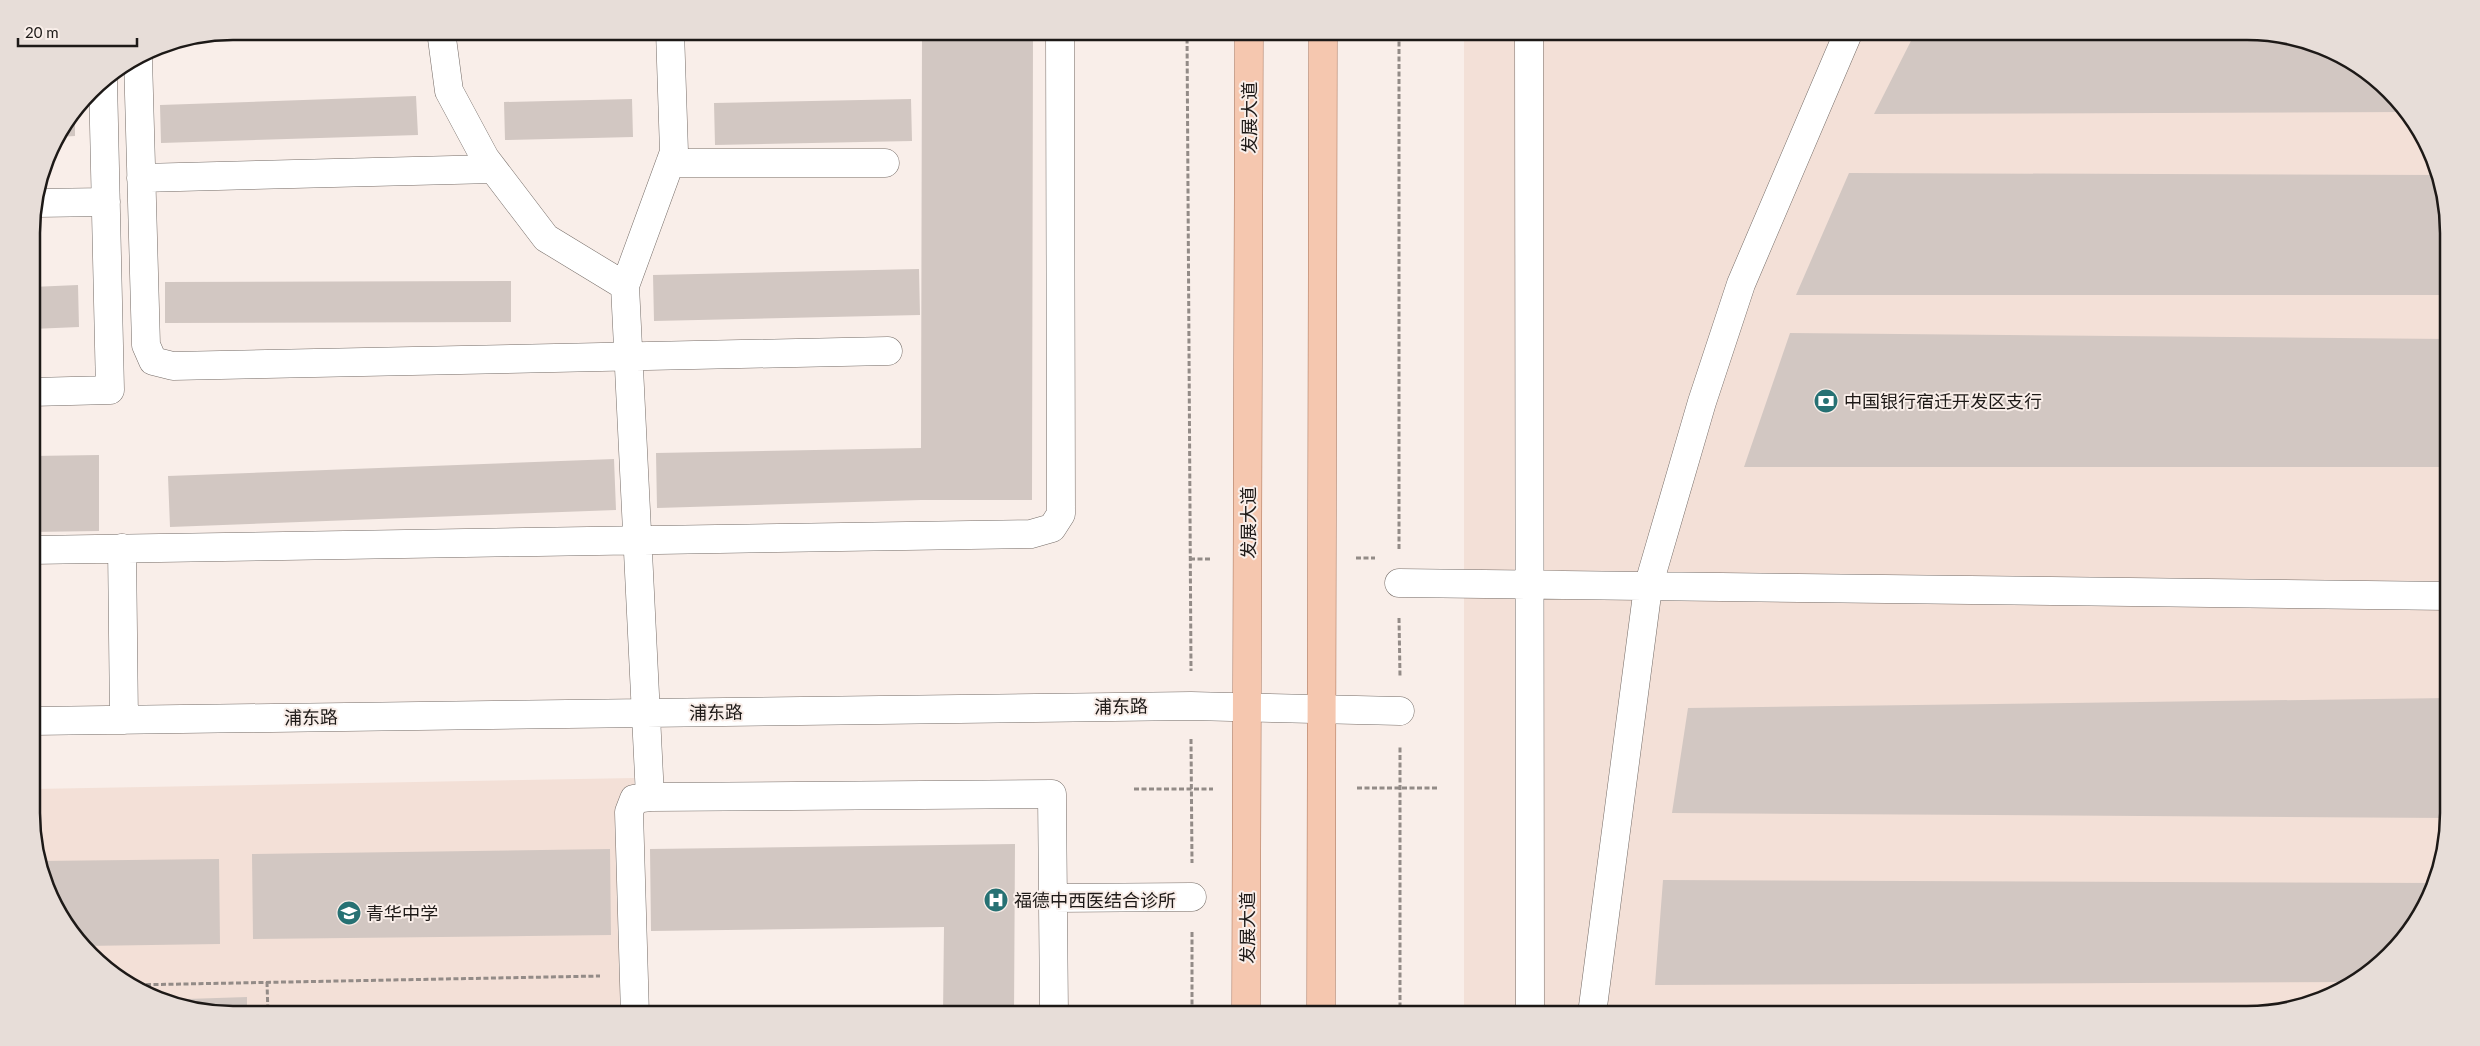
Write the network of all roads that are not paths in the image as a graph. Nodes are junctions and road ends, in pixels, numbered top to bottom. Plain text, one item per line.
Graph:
1 (441, 40) edge
2 (670, 40) edge
3 (1060, 40) edge
4 (1249, 40) edge
5 (1323, 40) edge
6 (1529, 40) edge
7 (1845, 40) edge
8 (138, 65) edge
9 (103, 91) edge
10 (670, 163) junction
11 (885, 163) dead end
12 (493, 169) junction
13 (141, 178) junction
14 (106, 202) junction
15 (43, 203) edge
16 (625, 286) junction
17 (888, 351) dead end
18 (628, 355) junction
19 (40, 392) edge
20 (637, 540) junction
21 (122, 548) junction
22 (40, 550) edge
23 (1399, 583) road end
24 (1529, 586) junction
25 (1648, 587) junction
26 (2440, 596) edge
27 (1248, 706) junction
28 (1322, 708) junction
29 (1400, 711) road end
30 (645, 713) junction
31 (124, 720) junction
32 (40, 721) edge
33 (650, 797) junction
34 (1053, 898) junction
35 (1192, 898) road end
36 (635, 1006) edge
37 (1054, 1006) edge
38 (1246, 1006) edge
39 (1321, 1006) edge
40 (1530, 1006) edge
41 (1593, 1006) edge

1 - 12 street
2 - 10 street
3 - 20 street
4 - 27 main road, 发展大道
5 - 28 main road
6 - 24 street
7 - 25 street
8 - 13 street
9 - 14 street
10 - 11 street
10 - 16 street
12 - 13 street
12 - 16 street
13 - 18 street
14 - 15 street
14 - 19 street
16 - 18 street
17 - 18 street
18 - 20 street
20 - 21 street
20 - 30 street
21 - 22 street
21 - 31 street
23 - 24 street
24 - 25 street
24 - 40 street
25 - 26 street
25 - 41 street
27 - 28 street, 浦东路
27 - 30 street, 浦东路
27 - 38 main road, 发展大道
28 - 29 street, 浦东路
28 - 39 main road
30 - 31 street, 浦东路
30 - 33 street
31 - 32 street, 浦东路
33 - 34 street
33 - 36 street
34 - 35 street
34 - 37 street

